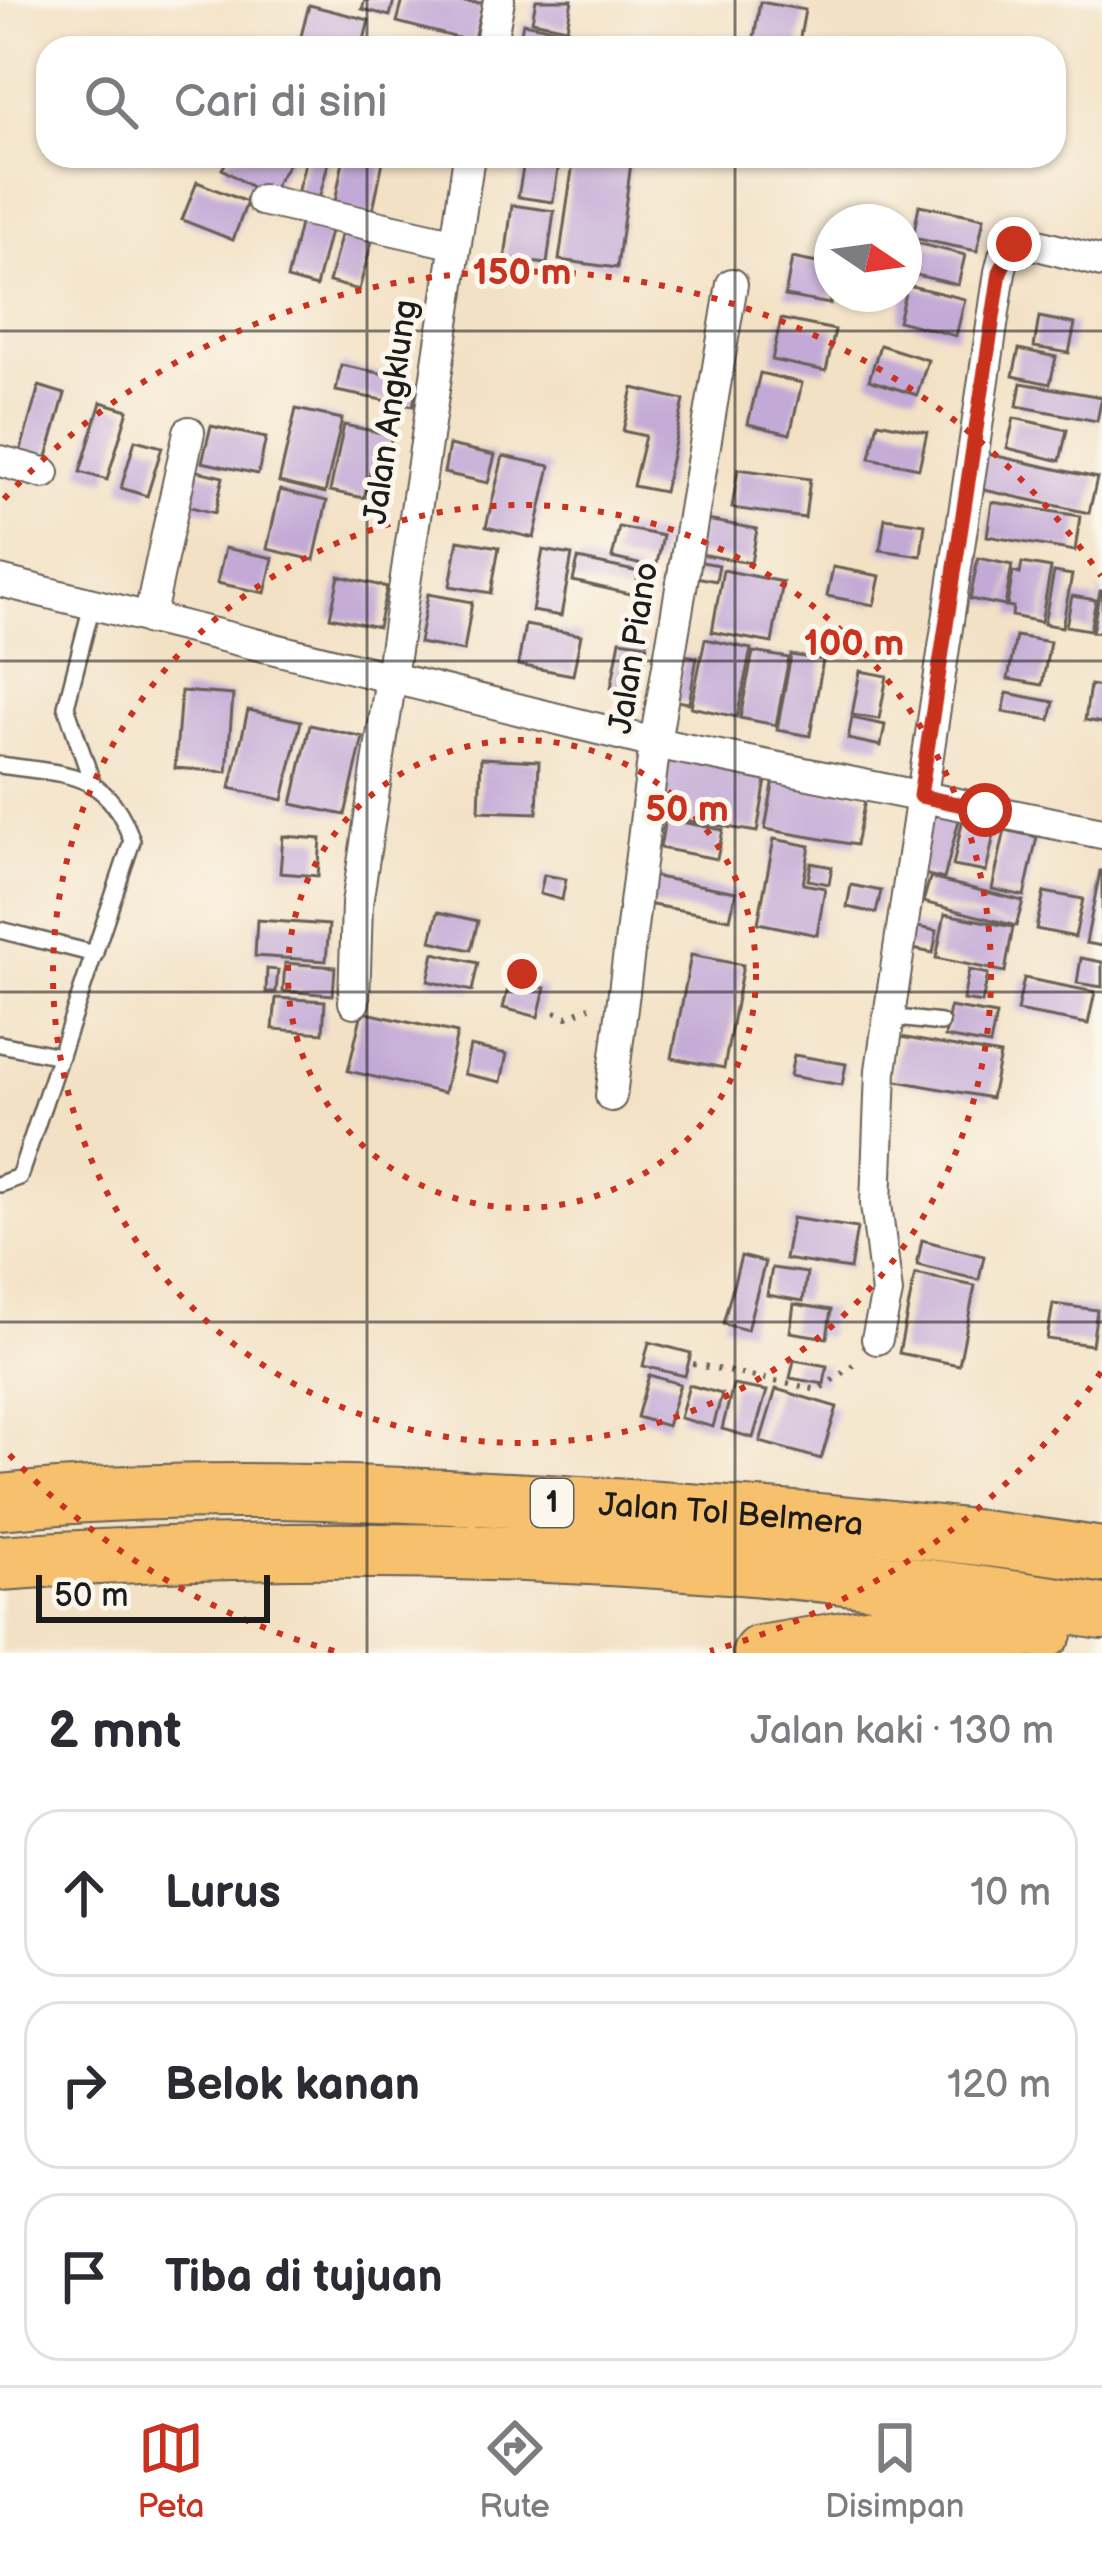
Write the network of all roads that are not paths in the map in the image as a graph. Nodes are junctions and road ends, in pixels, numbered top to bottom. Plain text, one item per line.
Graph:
1 (499, 0) edge
2 (492, 36) edge
3 (467, 168) edge
4 (262, 200) dead end
5 (452, 243) junction
6 (1102, 262) edge
7 (732, 284) dead end
8 (189, 432) dead end
9 (0, 461) edge
10 (44, 473) dead end
11 (0, 581) edge
12 (92, 605) junction
13 (149, 619) junction
14 (388, 678) junction
15 (655, 743) junction
16 (0, 765) edge
17 (91, 778) junction
18 (920, 796) junction
19 (1102, 833) edge
20 (0, 930) edge
21 (94, 954) junction
22 (354, 1002) dead end
23 (889, 1017) junction
24 (941, 1023) dead end
25 (0, 1044) edge
26 (60, 1056) junction
27 (611, 1096) dead end
28 (0, 1184) edge
29 (878, 1339) road end
30 (1, 1501) edge
31 (1102, 1555) edge
32 (0, 1563) edge
33 (1102, 1612) edge
34 (1102, 1632) edge
35 (760, 1653) edge

1 - 2 street
3 - 5 street, Jalan Angklung
4 - 5 street
5 - 14 street, Jalan Angklung
6 - 18 street
7 - 15 street, Jalan Piano
8 - 13 street
9 - 10 street
11 - 12 street
12 - 13 street
12 - 17 lane
13 - 14 street
14 - 15 street
14 - 22 street, Jalan Angklung
15 - 18 street
15 - 27 street, Jalan Piano
16 - 17 lane
17 - 21 lane
18 - 19 street
18 - 23 street
20 - 21 lane
21 - 26 lane
23 - 24 lane
23 - 29 street
25 - 26 lane
26 - 28 lane
30 - 31 highway, Jalan Tol Belmera / 1
32 - 33 highway, Jalan Tol Belmera / 1
34 - 35 highway

